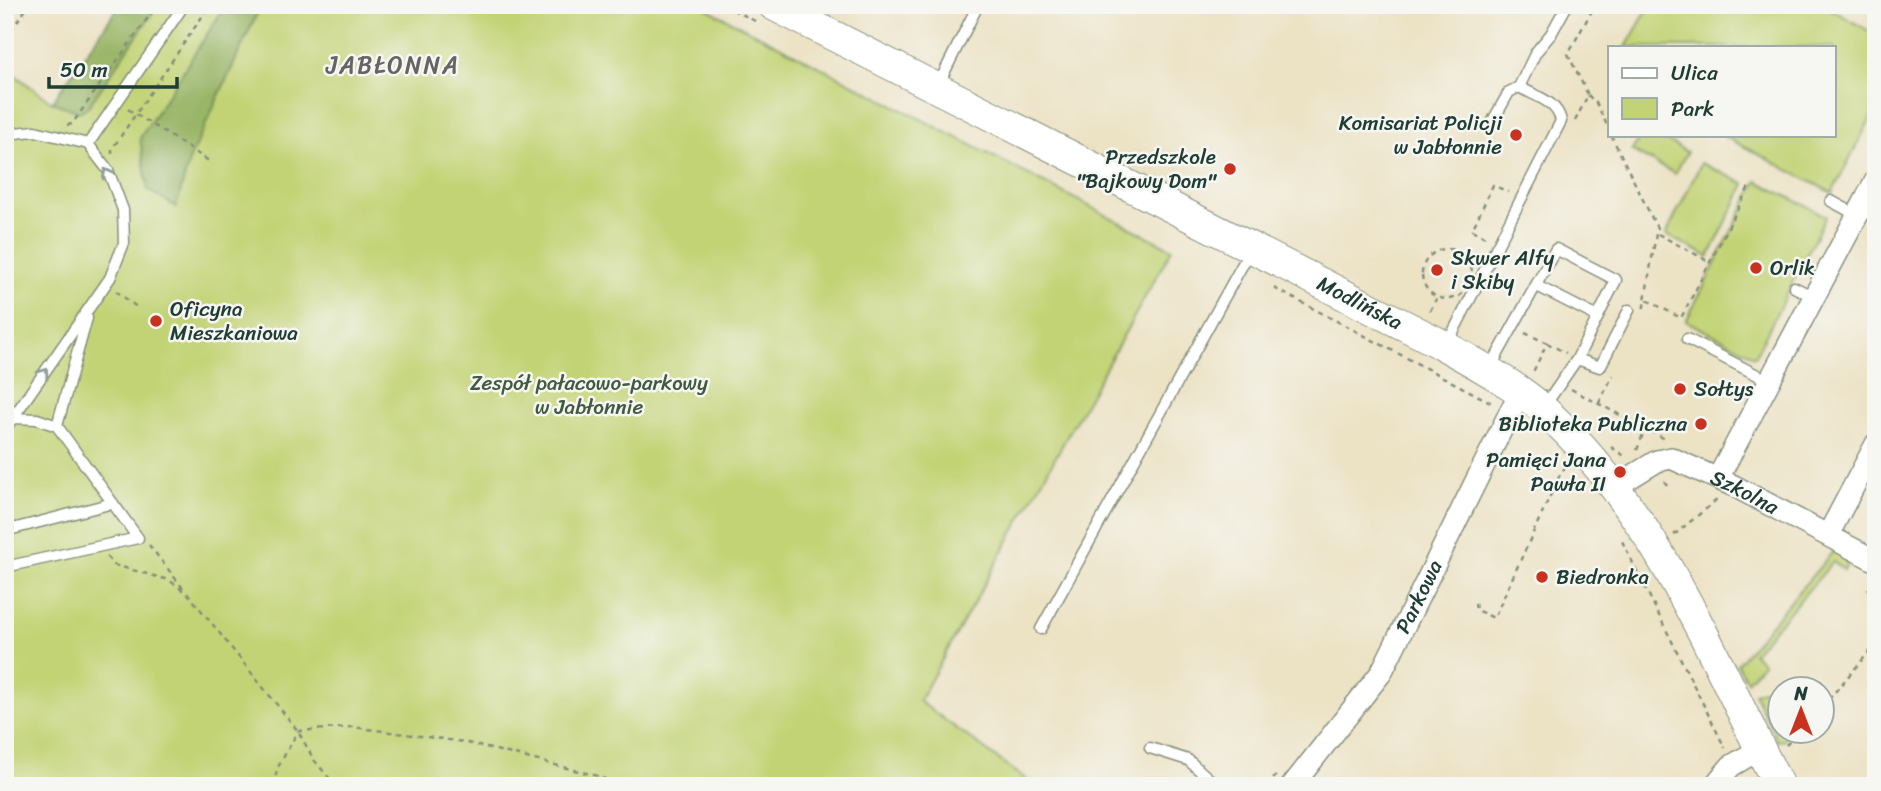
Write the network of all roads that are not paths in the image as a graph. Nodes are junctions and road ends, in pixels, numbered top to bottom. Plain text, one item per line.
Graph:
1 (184, 5) edge
2 (773, 5) edge
3 (978, 5) edge
4 (1567, 5) edge
5 (937, 87) junction
6 (1518, 87) junction
7 (1490, 127) dead end
8 (5, 134) edge
9 (88, 144) junction
10 (1876, 180) edge
11 (1831, 201) dead end
12 (1857, 215) junction
13 (1252, 248) junction
14 (1537, 286) junction
15 (1794, 287) dead end
16 (1814, 297) junction
17 (90, 310) junction
18 (1629, 310) dead end
19 (1598, 317) junction
20 (1687, 339) dead end
21 (1446, 347) junction
22 (1577, 359) junction
23 (1476, 380) junction
24 (1769, 382) junction
25 (1524, 395) junction
26 (13, 418) junction
27 (57, 426) junction
28 (5, 429) edge
29 (1876, 443) edge
30 (1726, 482) junction
31 (1613, 488) junction
32 (113, 503) junction
33 (5, 531) edge
34 (1828, 535) junction
35 (1876, 561) edge
36 (5, 567) edge
37 (1041, 629) dead end
38 (1150, 748) dead end
39 (1771, 750) junction
40 (1316, 757) junction
41 (1217, 786) edge
42 (1292, 786) edge
43 (1312, 786) edge
44 (1714, 786) edge
45 (1779, 786) edge

1 - 9 lane
2 - 5 main road, Modlińska
3 - 5 lane
4 - 6 lane
5 - 13 main road, Modlińska
6 - 7 lane
6 - 21 lane
8 - 9 lane
17 -> 9 lane
10 - 12 street
11 - 12 lane
12 - 16 street
13 - 21 main road, Modlińska
13 - 37 lane
14 - 19 lane
14 - 19 lane
14 - 23 lane
15 - 16 lane
16 - 24 street
26 -> 17 lane
17 - 27 lane
18 - 22 lane
19 - 22 lane
20 - 24 lane
21 - 23 main road, Modlińska
22 - 25 lane
23 - 25 main road, Modlińska
24 - 30 street
25 - 31 main road, Modlińska
25 - 40 street, Parkowa
26 - 27 lane
26 - 28 lane
27 - 32 lane
29 - 34 street
30 - 31 street, Szkolna
30 - 34 street, Szkolna
31 - 39 main road, Modlińska
32 - 33 lane
32 - 36 lane
34 - 35 street, Szkolna
38 - 41 lane
39 - 44 street
39 - 45 main road, Modlińska
40 - 42 street, Parkowa
40 - 43 street

